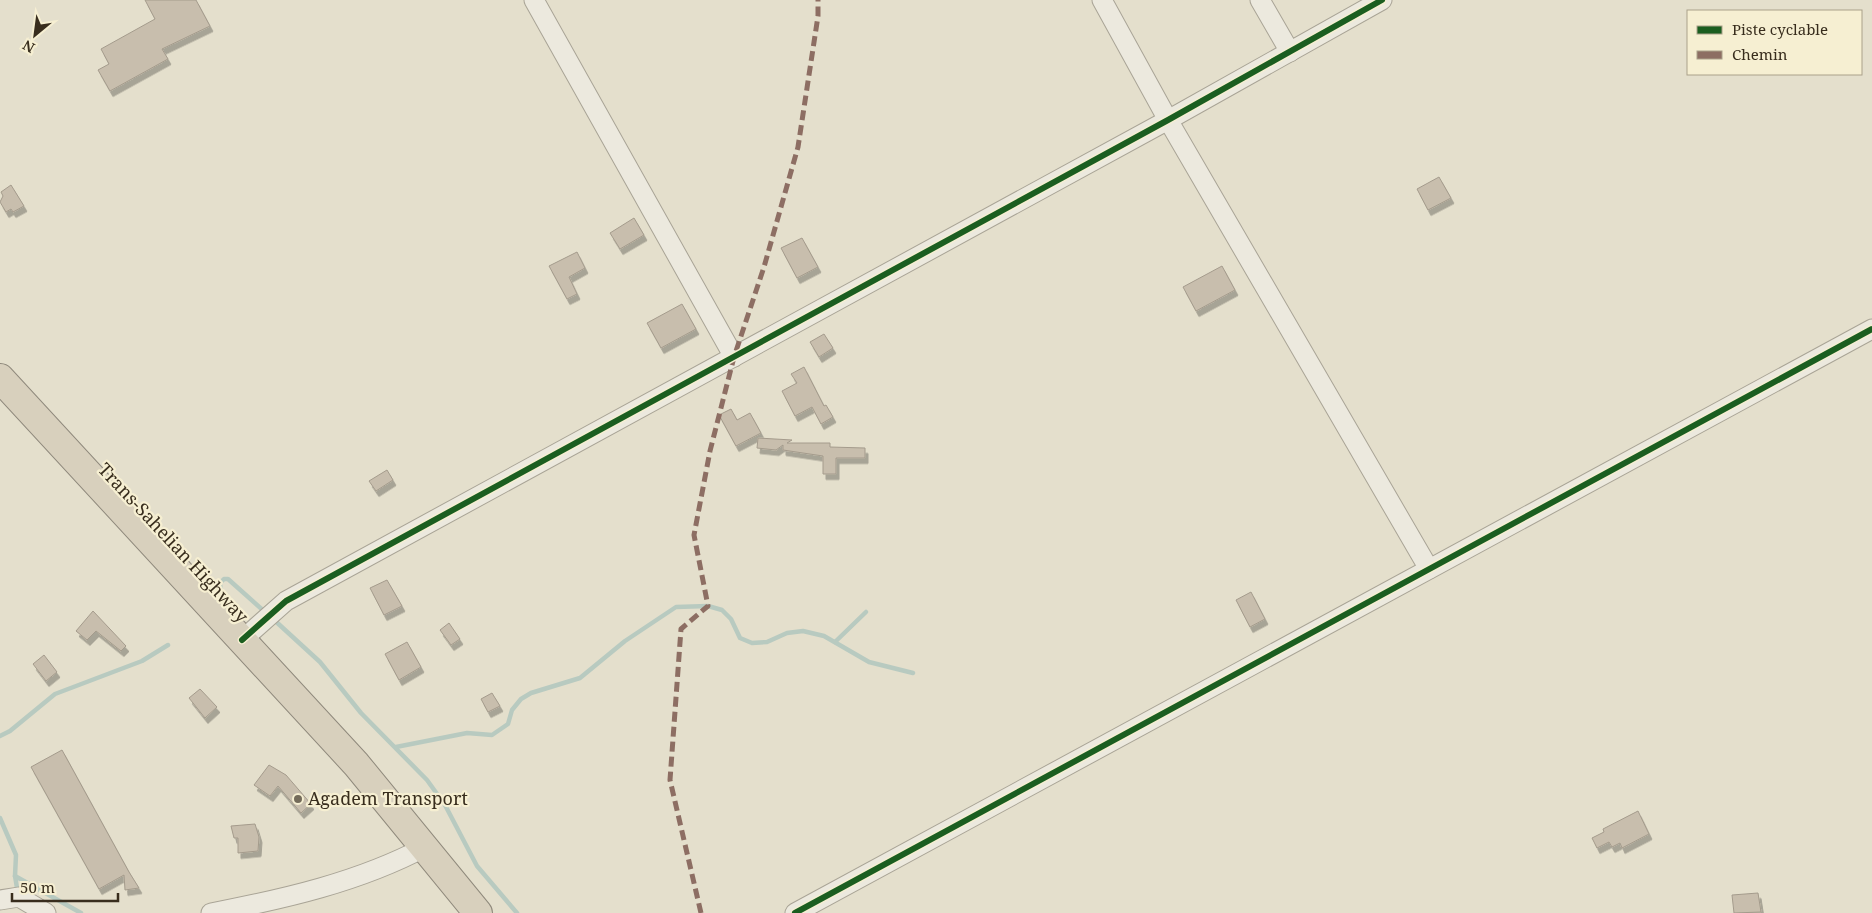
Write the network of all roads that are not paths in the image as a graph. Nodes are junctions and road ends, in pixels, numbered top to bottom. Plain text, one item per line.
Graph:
1 (534, 0) edge
2 (1102, 0) edge
3 (1260, 0) edge
4 (1382, 0) edge
5 (1290, 52) junction
6 (1168, 120) junction
7 (1872, 329) edge
8 (734, 357) junction
9 (0, 378) edge
10 (1429, 569) junction
11 (242, 640) junction
12 (424, 847) junction
13 (0, 900) edge
14 (46, 913) edge
15 (211, 913) edge
16 (478, 913) edge
17 (795, 913) edge

1 - 8 street
2 - 6 street
3 - 5 street
4 - 5 street
5 - 6 street
6 - 8 street
6 - 10 street
7 - 10 street
8 - 11 street
9 - 11 highway, Trans-Sahelian Highway
10 - 17 street
11 - 12 highway, Trans-Sahelian Highway
12 - 15 street
12 - 16 highway, Trans-Sahelian Highway
13 - 14 street

